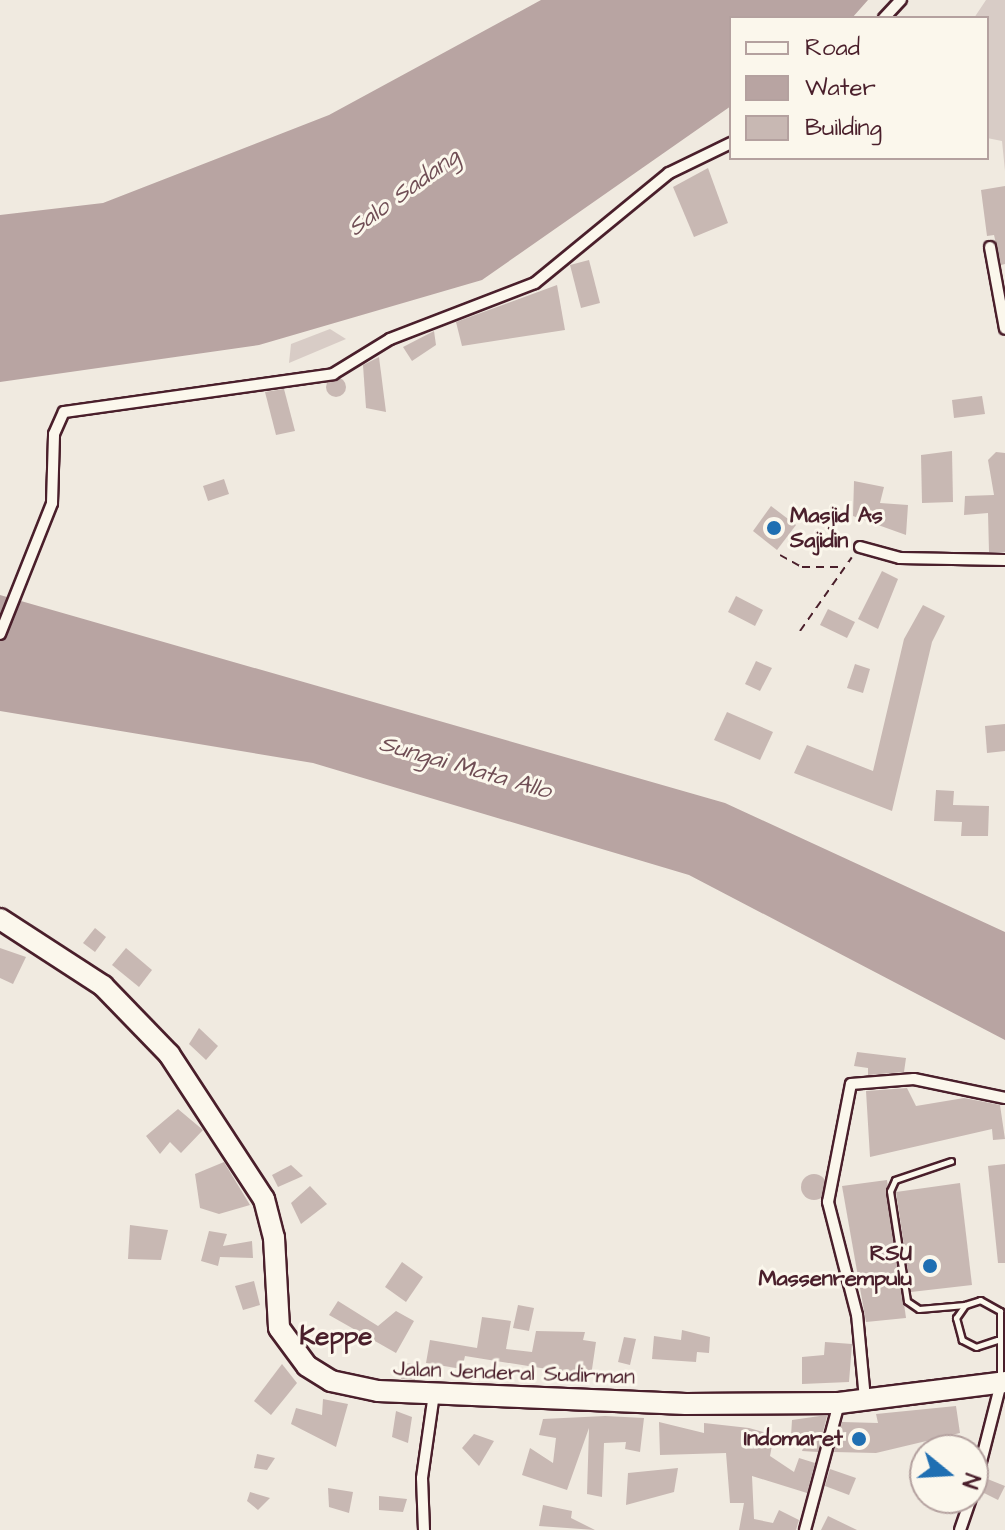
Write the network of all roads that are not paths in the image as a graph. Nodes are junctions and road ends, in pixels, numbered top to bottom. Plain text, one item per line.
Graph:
1 (901, 0) edge
2 (886, 16) edge
3 (729, 144) edge
4 (990, 247) dead end
5 (1005, 329) edge
6 (860, 547) road end
7 (1005, 560) edge
8 (0, 634) edge
9 (0, 919) edge
10 (1005, 1098) edge
11 (951, 1161) dead end
12 (965, 1305) junction
13 (997, 1340) junction
14 (1001, 1386) edge
15 (434, 1394) junction
16 (865, 1399) junction
17 (839, 1403) junction
18 (988, 1434) edge
19 (424, 1530) edge
20 (805, 1530) edge

1 - 2 street
3 - 8 street
4 - 5 street
6 - 7 street
9 - 15 highway, Jalan Jenderal Sudirman
10 - 16 street
11 - 12 lane
12 - 13 lane
12 - 13 lane
13 - 14 lane
14 - 16 highway, Jalan Jenderal Sudirman
14 - 18 street
15 - 17 highway, Jalan Jenderal Sudirman
15 - 19 street
16 - 17 highway, Jalan Jenderal Sudirman
17 - 20 street

